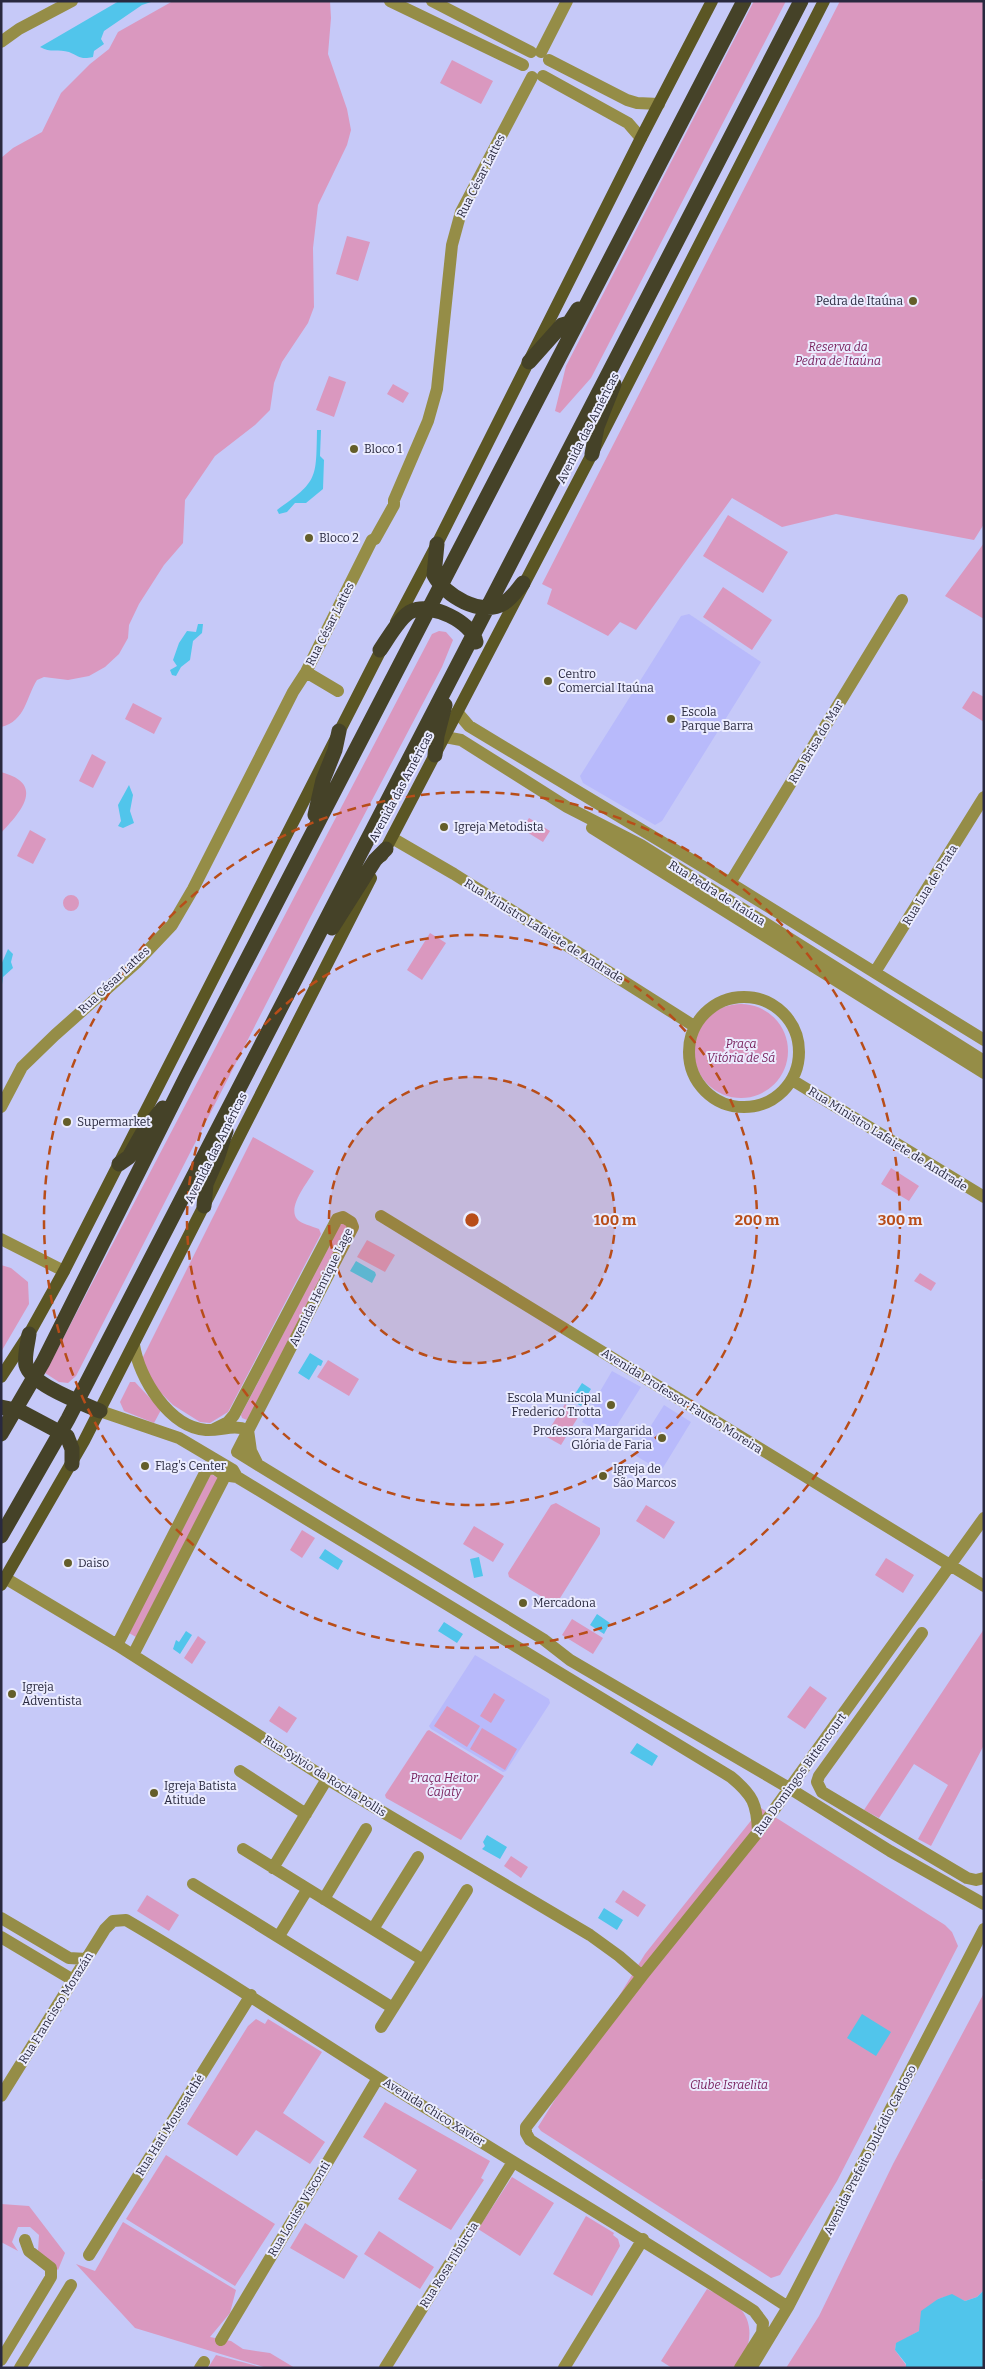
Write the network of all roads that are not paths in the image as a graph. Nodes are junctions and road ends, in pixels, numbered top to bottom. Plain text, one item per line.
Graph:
1 (72, 1) edge
2 (390, 1) edge
3 (432, 1) edge
4 (567, 1) edge
5 (712, 1) edge
6 (744, 1) edge
7 (801, 1) edge
8 (810, 1) edge
9 (824, 1) edge
10 (790, 22) junction
11 (4, 36) edge
12 (540, 55) junction
13 (523, 66) junction
14 (538, 77) junction
15 (659, 104) junction
16 (641, 138) junction
17 (602, 276) junction
18 (641, 313) junction
19 (529, 362) junction
20 (592, 454) junction
21 (438, 544) junction
22 (523, 583) junction
23 (441, 585) junction
24 (902, 600) dead end
25 (488, 608) junction
26 (427, 609) junction
27 (474, 634) junction
28 (380, 650) junction
29 (306, 672) junction
30 (338, 690) dead end
31 (457, 712) junction
32 (339, 731) junction
33 (445, 737) junction
34 (435, 755) junction
35 (555, 778) junction
36 (577, 790) junction
37 (545, 793) junction
38 (984, 797) edge
39 (567, 807) junction
40 (308, 842) junction
41 (389, 843) junction
42 (730, 883) junction
43 (875, 972) junction
44 (298, 976) junction
45 (694, 1026) junction
46 (984, 1040) edge
47 (984, 1061) edge
48 (984, 1073) edge
49 (186, 1076) junction
50 (792, 1080) junction
51 (235, 1098) junction
52 (1, 1107) edge
53 (119, 1164) junction
54 (984, 1198) edge
55 (204, 1206) junction
56 (381, 1216) dead end
57 (1, 1239) edge
58 (64, 1271) junction
59 (29, 1334) junction
60 (134, 1345) junction
61 (1, 1377) edge
62 (34, 1378) junction
63 (78, 1401) junction
64 (8, 1408) edge
65 (166, 1408) junction
66 (100, 1411) junction
67 (156, 1429) junction
68 (214, 1429) junction
69 (248, 1430) junction
70 (62, 1432) junction
71 (1, 1434) edge
72 (72, 1464) junction
73 (258, 1465) junction
74 (231, 1476) junction
75 (984, 1518) edge
76 (1, 1536) edge
77 (950, 1566) junction
78 (3, 1582) edge
79 (984, 1586) edge
80 (922, 1633) dead end
81 (117, 1645) junction
82 (133, 1655) junction
83 (240, 1771) dead end
84 (327, 1779) junction
85 (790, 1788) junction
86 (306, 1814) junction
87 (366, 1829) dead end
88 (758, 1832) junction
89 (901, 1839) junction
90 (243, 1849) dead end
91 (890, 1851) junction
92 (418, 1857) dead end
93 (273, 1868) junction
94 (984, 1878) edge
95 (193, 1884) dead end
96 (307, 1890) junction
97 (467, 1890) dead end
98 (324, 1900) junction
99 (984, 1904) edge
100 (1, 1918) edge
101 (113, 1921) joint
102 (373, 1929) junction
103 (984, 1929) edge
104 (279, 1936) junction
105 (1, 1937) edge
106 (86, 1959) junction
107 (423, 1960) junction
108 (642, 1976) junction
109 (73, 1980) junction
110 (251, 1995) junction
111 (393, 2008) junction
112 (381, 2027) dead end
113 (378, 2078) junction
114 (1, 2096) edge
115 (514, 2162) junction
116 (25, 2240) dead end
117 (643, 2240) junction
118 (89, 2255) dead end
119 (71, 2285) dead end
120 (788, 2307) junction
121 (220, 2340) dead end
122 (1, 2360) edge
123 (20, 2368) edge
124 (385, 2368) edge
125 (564, 2368) edge
126 (740, 2368) edge
127 (751, 2368) edge

1 - 11 street
2 - 13 street
3 - 12 street
4 - 12 street
5 - 15 main road
6 - 17 highway
7 - 10 highway, Avenida das Américas
8 - 10 highway
9 - 20 main road, Avenida das Américas
10 - 18 highway, Avenida das Américas
12 - 13 street
12 - 14 street
12 - 15 street
13 - 14 street
14 - 16 street
14 - 29 street, Rua César Lattes
15 - 16 main road
16 - 19 main road
17 - 19 highway
17 - 23 highway
18 - 20 highway
18 - 25 highway, Avenida das Américas
19 - 21 main road
20 - 22 main road, Avenida das Américas
21 - 23 highway
21 - 28 main road
22 - 25 highway
22 - 31 main road, Avenida das Américas
23 - 25 highway
23 - 26 highway
24 - 42 street, Rua Brisa do Mar
25 - 27 highway, Avenida das Américas
26 - 27 highway
26 - 28 highway
26 - 40 highway
27 - 34 highway
27 - 44 highway, Avenida das Américas
28 - 32 main road
29 - 30 street
29 - 52 street, Rua César Lattes
31 - 33 main road, Avenida das Américas
31 - 35 street, Rua Pedra de Itaúna
32 - 40 highway
32 - 53 main road
33 - 34 main road, Avenida das Américas
33 - 37 street, Rua Pedra de Itaúna
34 - 41 main road, Avenida das Américas
35 - 36 street, Rua Pedra de Itaúna
35 - 37 street
36 - 39 street
36 - 42 street, Rua Pedra de Itaúna
37 - 39 street, Rua Pedra de Itaúna
37 - 48 street
38 - 43 street, Rua Lua de Prata
39 - 47 street, Rua Pedra de Itaúna
40 - 49 highway
41 - 44 highway
41 - 45 street, Rua Ministro Lafaiete de Andrade
41 - 55 main road, Avenida das Américas
42 - 43 street, Rua Pedra de Itaúna
43 - 46 street, Rua Pedra de Itaúna
44 - 51 highway, Avenida das Américas
45 - 50 street
45 - 50 street
49 - 53 highway
49 - 62 highway
50 - 54 street, Rua Ministro Lafaiete de Andrade
51 - 55 highway
51 - 63 highway, Avenida das Américas
53 - 58 main road
55 - 60 main road, Avenida das Américas
56 - 77 street, Avenida Professor Fausto Moreira
57 - 58 street
58 - 59 main road
59 - 61 main road
59 - 62 highway
60 - 65 street
60 - 66 main road, Avenida das Américas
62 - 63 highway
62 - 64 highway
63 - 66 highway
63 - 70 highway, Avenida das Américas
64 - 70 highway
64 - 71 highway
65 - 67 street
65 - 68 street
66 - 67 street
66 - 72 main road, Avenida das Américas
67 - 74 street
68 - 69 street
68 - 69 street, Avenida Henrique Lage
69 - 73 street
69 - 73 street, Avenida Henrique Lage
70 - 72 highway
70 - 76 highway, Avenida das Américas
72 - 78 main road, Avenida das Américas
73 - 85 street
74 - 81 street
74 - 82 street
74 - 88 street
75 - 77 street, Rua Domingos Bittencourt
77 - 79 street, Avenida Professor Fausto Moreira
77 - 85 street, Rua Domingos Bittencourt
78 - 81 street, Rua Sylvio da Rocha Pollis
80 - 89 street
81 - 82 street, Rua Sylvio da Rocha Pollis
82 - 84 street, Rua Sylvio da Rocha Pollis
83 - 86 street
84 - 86 street
84 - 108 street, Rua Sylvio da Rocha Pollis
85 - 88 street, Rua Domingos Bittencourt
85 - 91 street
86 - 93 street
87 - 98 street
88 - 108 street, Rua Domingos Bittencourt
89 - 91 street
89 - 94 street
90 - 93 street
91 - 99 street
92 - 102 street
93 - 96 street
95 - 104 street
96 - 98 street
96 - 104 street
97 - 107 street
98 - 102 street
100 - 106 street
101 - 106 street, Rua Francisco Morazán
101 - 110 street, Avenida Chico Xavier
102 - 107 street
103 - 120 street, Avenida Prefeito Dulcídio Cardoso
104 - 111 street
105 - 109 street
106 - 109 street, Rua Francisco Morazán
107 - 111 street
108 - 120 street
109 - 114 street, Rua Francisco Morazán
110 - 113 street, Avenida Chico Xavier
110 - 118 street, Rua Hati Moussatché
111 - 112 street
113 - 115 street, Avenida Chico Xavier
113 - 121 street, Rua Louise Visconti
115 - 117 street, Avenida Chico Xavier
115 - 124 street, Rua Rosa Tibúrcia
116 - 122 street
117 - 125 street
117 - 126 street, Avenida Chico Xavier
119 - 123 street
120 - 127 street, Avenida Prefeito Dulcídio Cardoso

